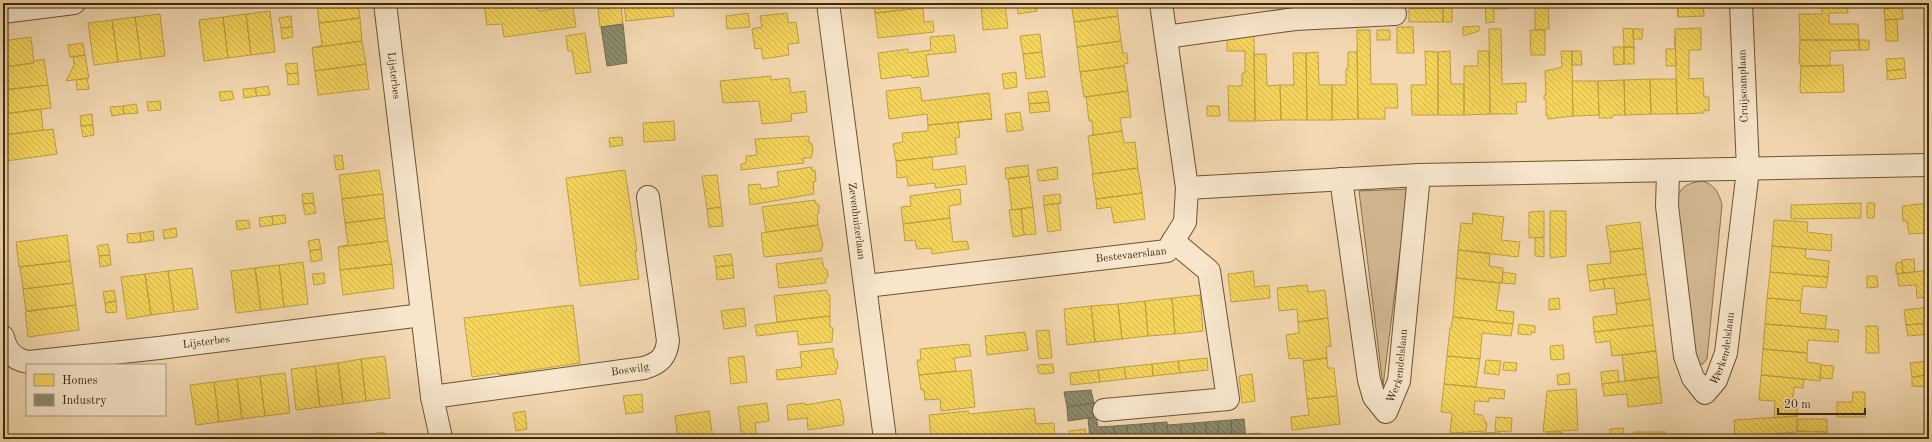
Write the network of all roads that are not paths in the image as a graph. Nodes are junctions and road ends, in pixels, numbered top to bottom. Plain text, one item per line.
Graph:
1 (74, 3) edge
2 (385, 3) edge
3 (828, 3) edge
4 (1162, 3) edge
5 (1741, 3) edge
6 (3, 12) edge
7 (1395, 14) dead end
8 (1166, 37) junction
9 (1929, 165) edge
10 (1748, 170) junction
11 (1668, 172) junction
12 (1419, 176) junction
13 (1341, 179) junction
14 (1187, 188) junction
15 (648, 197) dead end
16 (1173, 241) junction
17 (866, 286) junction
18 (422, 315) junction
19 (3, 337) edge
20 (432, 397) junction
21 (1104, 410) dead end
22 (440, 433) dead end
23 (885, 439) edge

1 - 6 street
2 - 18 street, Lijsterbes
3 - 17 street, Zevenhuizerlaan
4 - 8 street, Bestevaerslaan
5 - 10 street, Cruijscamplaan
7 - 8 street
8 - 14 street, Bestevaerslaan
9 - 10 street
10 - 11 street
10 - 11 street, Werkendelslaan
11 - 12 street
12 - 13 street
12 - 13 street, Werkendelslaan
13 - 14 street
14 - 16 street, Bestevaerslaan
15 - 20 street, Boswilg
16 - 17 street, Bestevaerslaan
16 - 21 street
17 - 23 street, Zevenhuizerlaan
18 - 19 street, Lijsterbes
18 - 20 street, Lijsterbes
20 - 22 street, Lijsterbes

